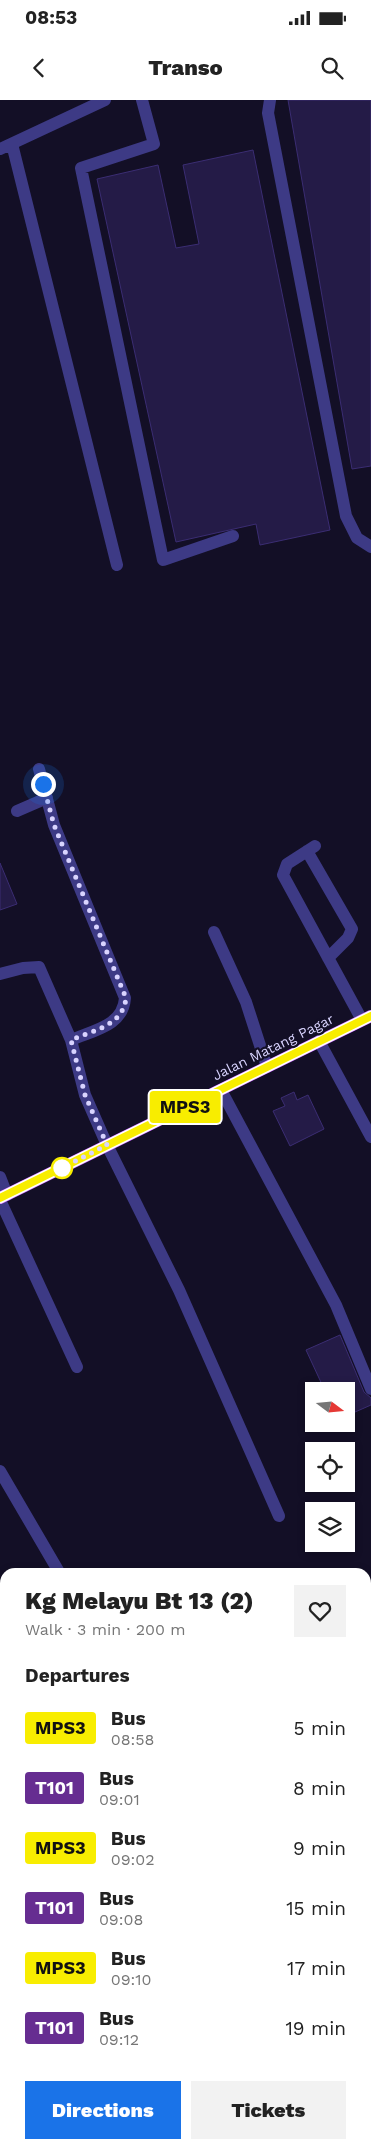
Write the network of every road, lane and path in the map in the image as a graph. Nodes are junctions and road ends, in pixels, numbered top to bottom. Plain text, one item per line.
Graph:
1 (105, 100) edge
2 (142, 100) edge
3 (270, 100) edge
4 (12, 144) junction
5 (0, 149) edge
6 (233, 536) dead end
7 (371, 547) edge
8 (117, 565) dead end
9 (39, 769) dead end
10 (47, 798) junction
11 (17, 811) dead end
12 (214, 932) dead end
13 (328, 958) junction
14 (0, 974) edge
15 (367, 1018) edge
16 (71, 1040) junction
17 (319, 1041) junction
18 (267, 1067) junction
19 (221, 1090) junction
20 (371, 1137) edge
21 (107, 1145) junction
22 (0, 1177) edge
23 (2, 1198) edge
24 (77, 1367) dead end
25 (371, 1389) edge
26 (0, 1471) edge
27 (279, 1516) dead end
28 (57, 1568) edge

1 - 4 street
2 - 6 street
3 - 7 street
4 - 5 street
4 - 8 street
9 - 10 street
10 - 11 street
10 - 16 street
12 - 18 street
13 - 13 street
13 - 15 street
14 - 16 street
15 - 17 main road, Jalan Matang Pagar
16 - 21 street
17 - 18 main road, Jalan Matang Pagar
17 - 20 street
18 - 19 main road, Jalan Matang Pagar
19 - 21 main road, Jalan Matang Pagar
19 - 25 street
21 - 23 main road, Jalan Matang Pagar
21 - 27 street
22 - 23 street
23 - 24 street
26 - 28 street

